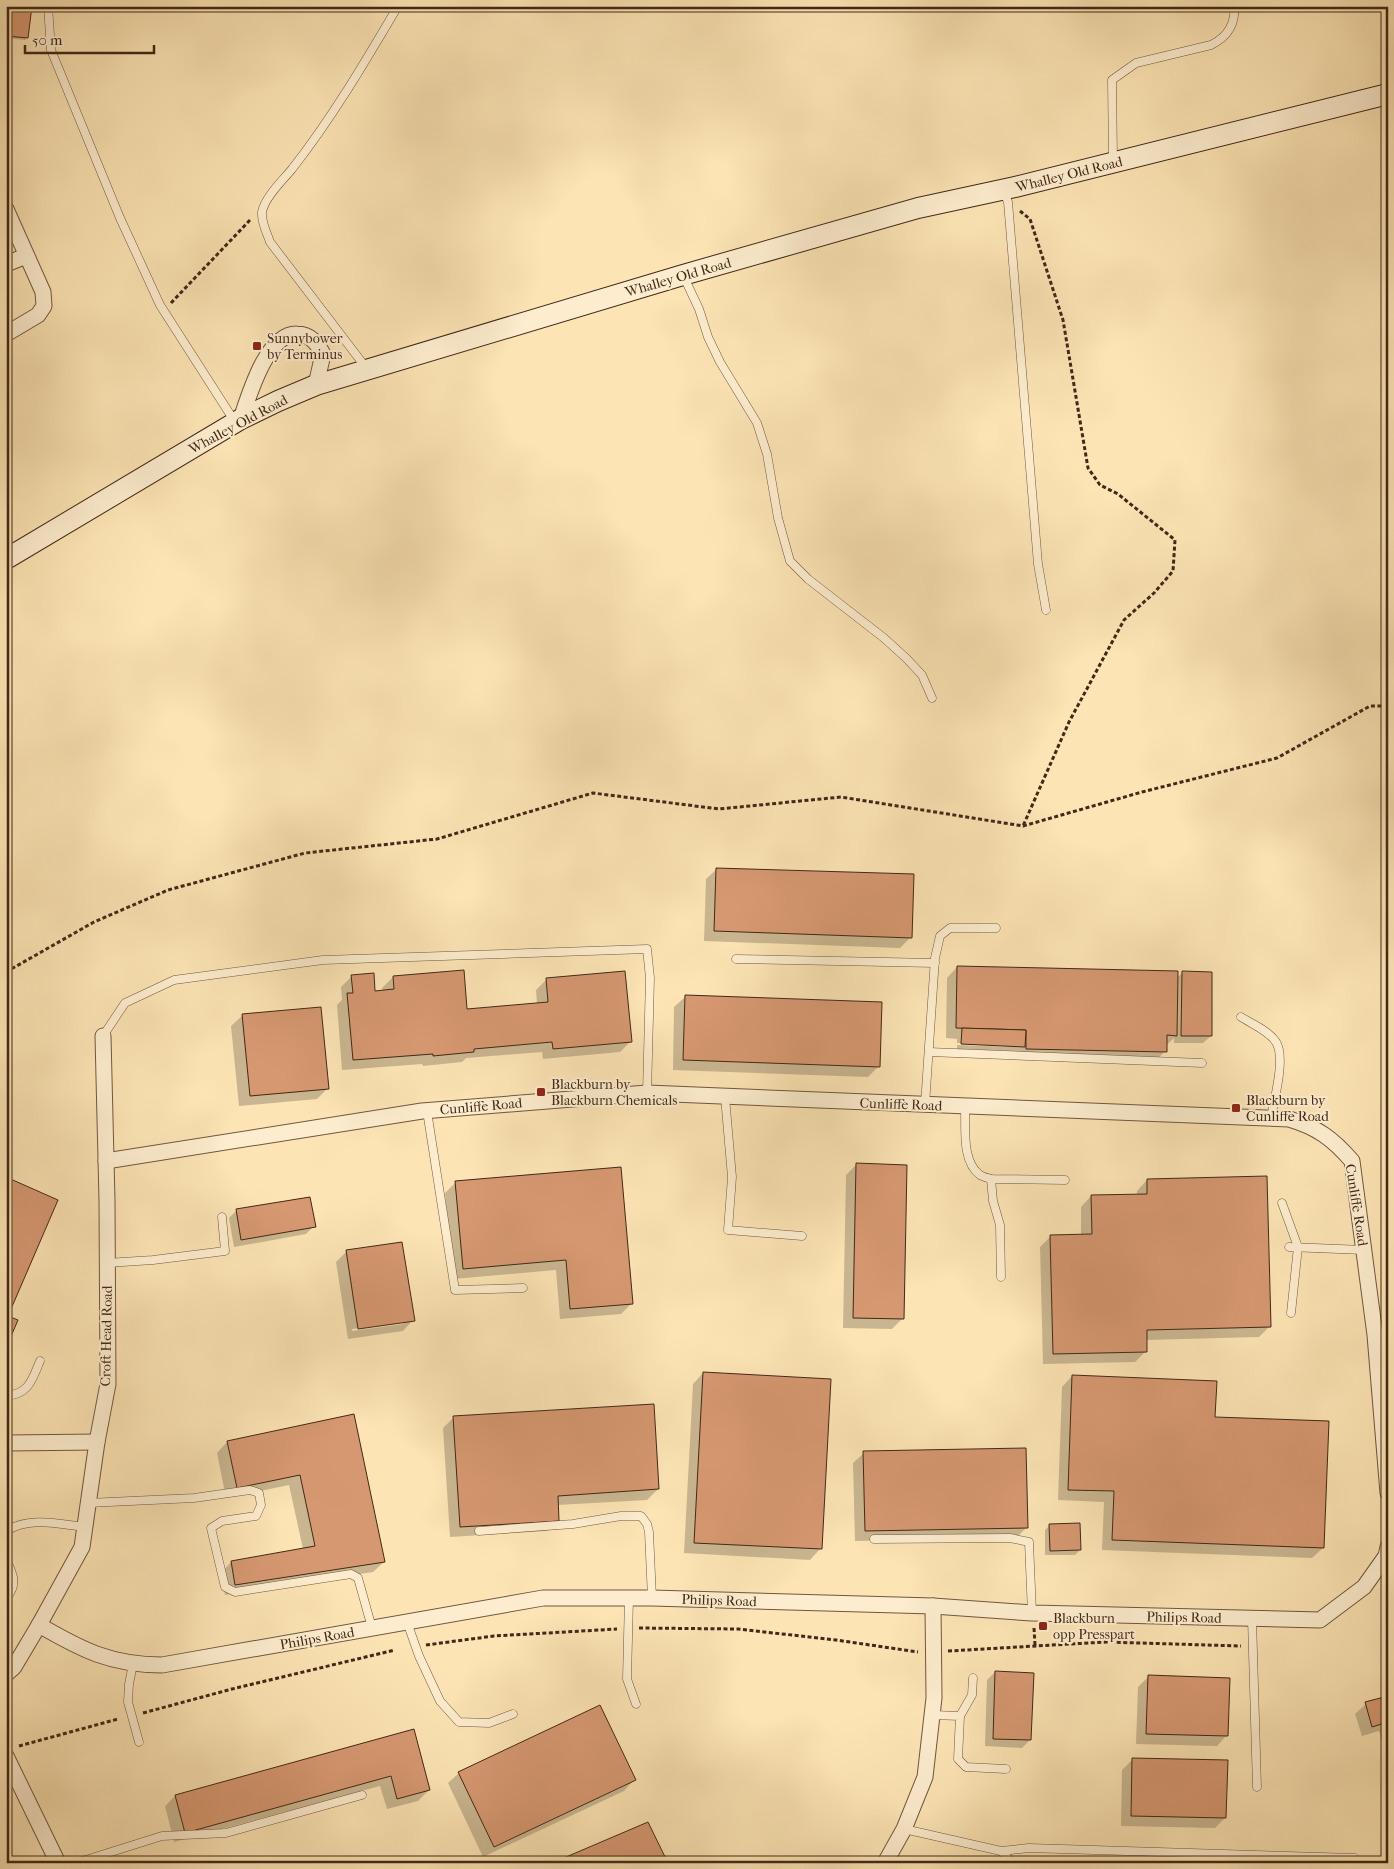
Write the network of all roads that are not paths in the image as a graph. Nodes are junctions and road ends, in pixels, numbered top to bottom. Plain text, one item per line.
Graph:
1 (48, 6) edge
2 (398, 6) edge
3 (1234, 6) edge
4 (1388, 94) edge
5 (1114, 163) junction
6 (1005, 196) junction
7 (6, 209) edge
8 (26, 256) junction
9 (6, 264) edge
10 (683, 275) junction
11 (6, 334) edge
12 (367, 369) junction
13 (316, 385) junction
14 (238, 421) junction
15 (6, 559) edge
16 (1046, 610) dead end
17 (932, 698) dead end
18 (996, 928) dead end
19 (736, 959) dead end
20 (935, 963) junction
21 (1241, 1017) dead end
22 (103, 1036) joint
23 (929, 1052) junction
24 (1202, 1063) dead end
25 (647, 1093) junction
26 (725, 1097) junction
27 (925, 1105) junction
28 (966, 1106) junction
29 (427, 1111) junction
30 (1271, 1118) junction
31 (106, 1161) junction
32 (991, 1180) junction
33 (1065, 1180) dead end
34 (1282, 1203) dead end
35 (222, 1217) dead end
36 (802, 1236) dead end
37 (1289, 1247) dead end
38 (1298, 1247) junction
39 (1364, 1250) junction
40 (1388, 1257) edge
41 (107, 1263) junction
42 (1388, 1272) edge
43 (1001, 1277) dead end
44 (523, 1288) dead end
45 (1291, 1313) dead end
46 (40, 1361) dead end
47 (6, 1396) edge
48 (1384, 1401) edge
49 (1386, 1440) edge
50 (97, 1442) junction
51 (6, 1443) edge
52 (1388, 1493) edge
53 (88, 1503) junction
54 (85, 1527) junction
55 (6, 1531) edge
56 (479, 1531) dead end
57 (874, 1539) dead end
58 (1387, 1553) edge
59 (6, 1559) edge
60 (629, 1598) junction
61 (652, 1598) junction
62 (6, 1599) edge
63 (933, 1606) junction
64 (1032, 1613) junction
65 (1252, 1619) junction
66 (407, 1622) junction
67 (39, 1625) junction
68 (372, 1628) junction
69 (133, 1664) junction
70 (6, 1674) edge
71 (973, 1678) dead end
72 (636, 1704) dead end
73 (513, 1714) dead end
74 (932, 1715) junction
75 (960, 1716) junction
76 (139, 1742) dead end
77 (6, 1756) edge
78 (1006, 1769) dead end
79 (1257, 1787) dead end
80 (362, 1796) dead end
81 (904, 1829) junction
82 (1001, 1851) junction
83 (1356, 1858) dead end
84 (58, 1863) edge
85 (76, 1863) edge
86 (885, 1863) edge
87 (1013, 1863) edge

1 - 14 lane
2 - 12 lane
3 - 5 lane
4 - 5 street, Whalley Old Road
5 - 6 street, Whalley Old Road
6 - 10 street, Whalley Old Road
6 - 16 lane
7 - 8 street
8 - 9 street
8 - 11 street
10 - 12 street, Whalley Old Road
10 - 17 lane
12 - 13 street, Whalley Old Road
13 - 14 street, Whalley Old Road
13 - 14 street
14 - 15 street, Whalley Old Road
18 - 20 lane
19 - 20 lane
20 - 23 lane
21 - 30 lane
22 - 25 lane
22 - 31 street, Croft Head Road
23 - 24 lane
23 - 27 lane
25 - 26 street, Cunliffe Road
25 - 29 street, Cunliffe Road
26 - 27 street, Cunliffe Road
26 - 36 lane
27 - 28 street, Cunliffe Road
28 - 30 street, Cunliffe Road
28 - 32 lane
29 - 31 street, Cunliffe Road
29 - 44 lane
30 - 39 street, Cunliffe Road
31 - 41 street, Croft Head Road
32 - 33 lane
32 - 43 lane
34 - 38 lane
35 - 41 lane
37 - 38 lane
38 - 39 lane
38 - 45 lane
39 - 48 street, Cunliffe Road
40 - 42 lane
41 - 50 street, Croft Head Road
46 - 47 lane
48 - 49 street, Cunliffe Road
49 - 52 street, Cunliffe Road
50 - 51 street
50 - 53 street, Croft Head Road
53 - 54 street, Croft Head Road
53 - 68 lane
54 - 55 lane
54 - 67 street, Croft Head Road
56 - 61 lane
57 - 64 lane
58 - 65 street, Philips Road
59 - 62 lane
60 - 61 street, Philips Road
60 - 66 street, Philips Road
60 - 72 lane
61 - 63 street, Philips Road
63 - 64 street, Philips Road
63 - 74 street
64 - 65 street, Philips Road
65 - 79 lane
66 - 68 street, Philips Road
66 - 73 lane
67 - 69 street, Philips Road
67 - 70 street, Croft Head Road
68 - 69 street, Philips Road
69 - 76 lane
71 - 75 lane
74 - 75 lane
74 - 81 street
75 - 78 lane
77 - 84 street
80 - 85 lane
81 - 82 lane
81 - 86 street
82 - 83 lane
82 - 87 lane

